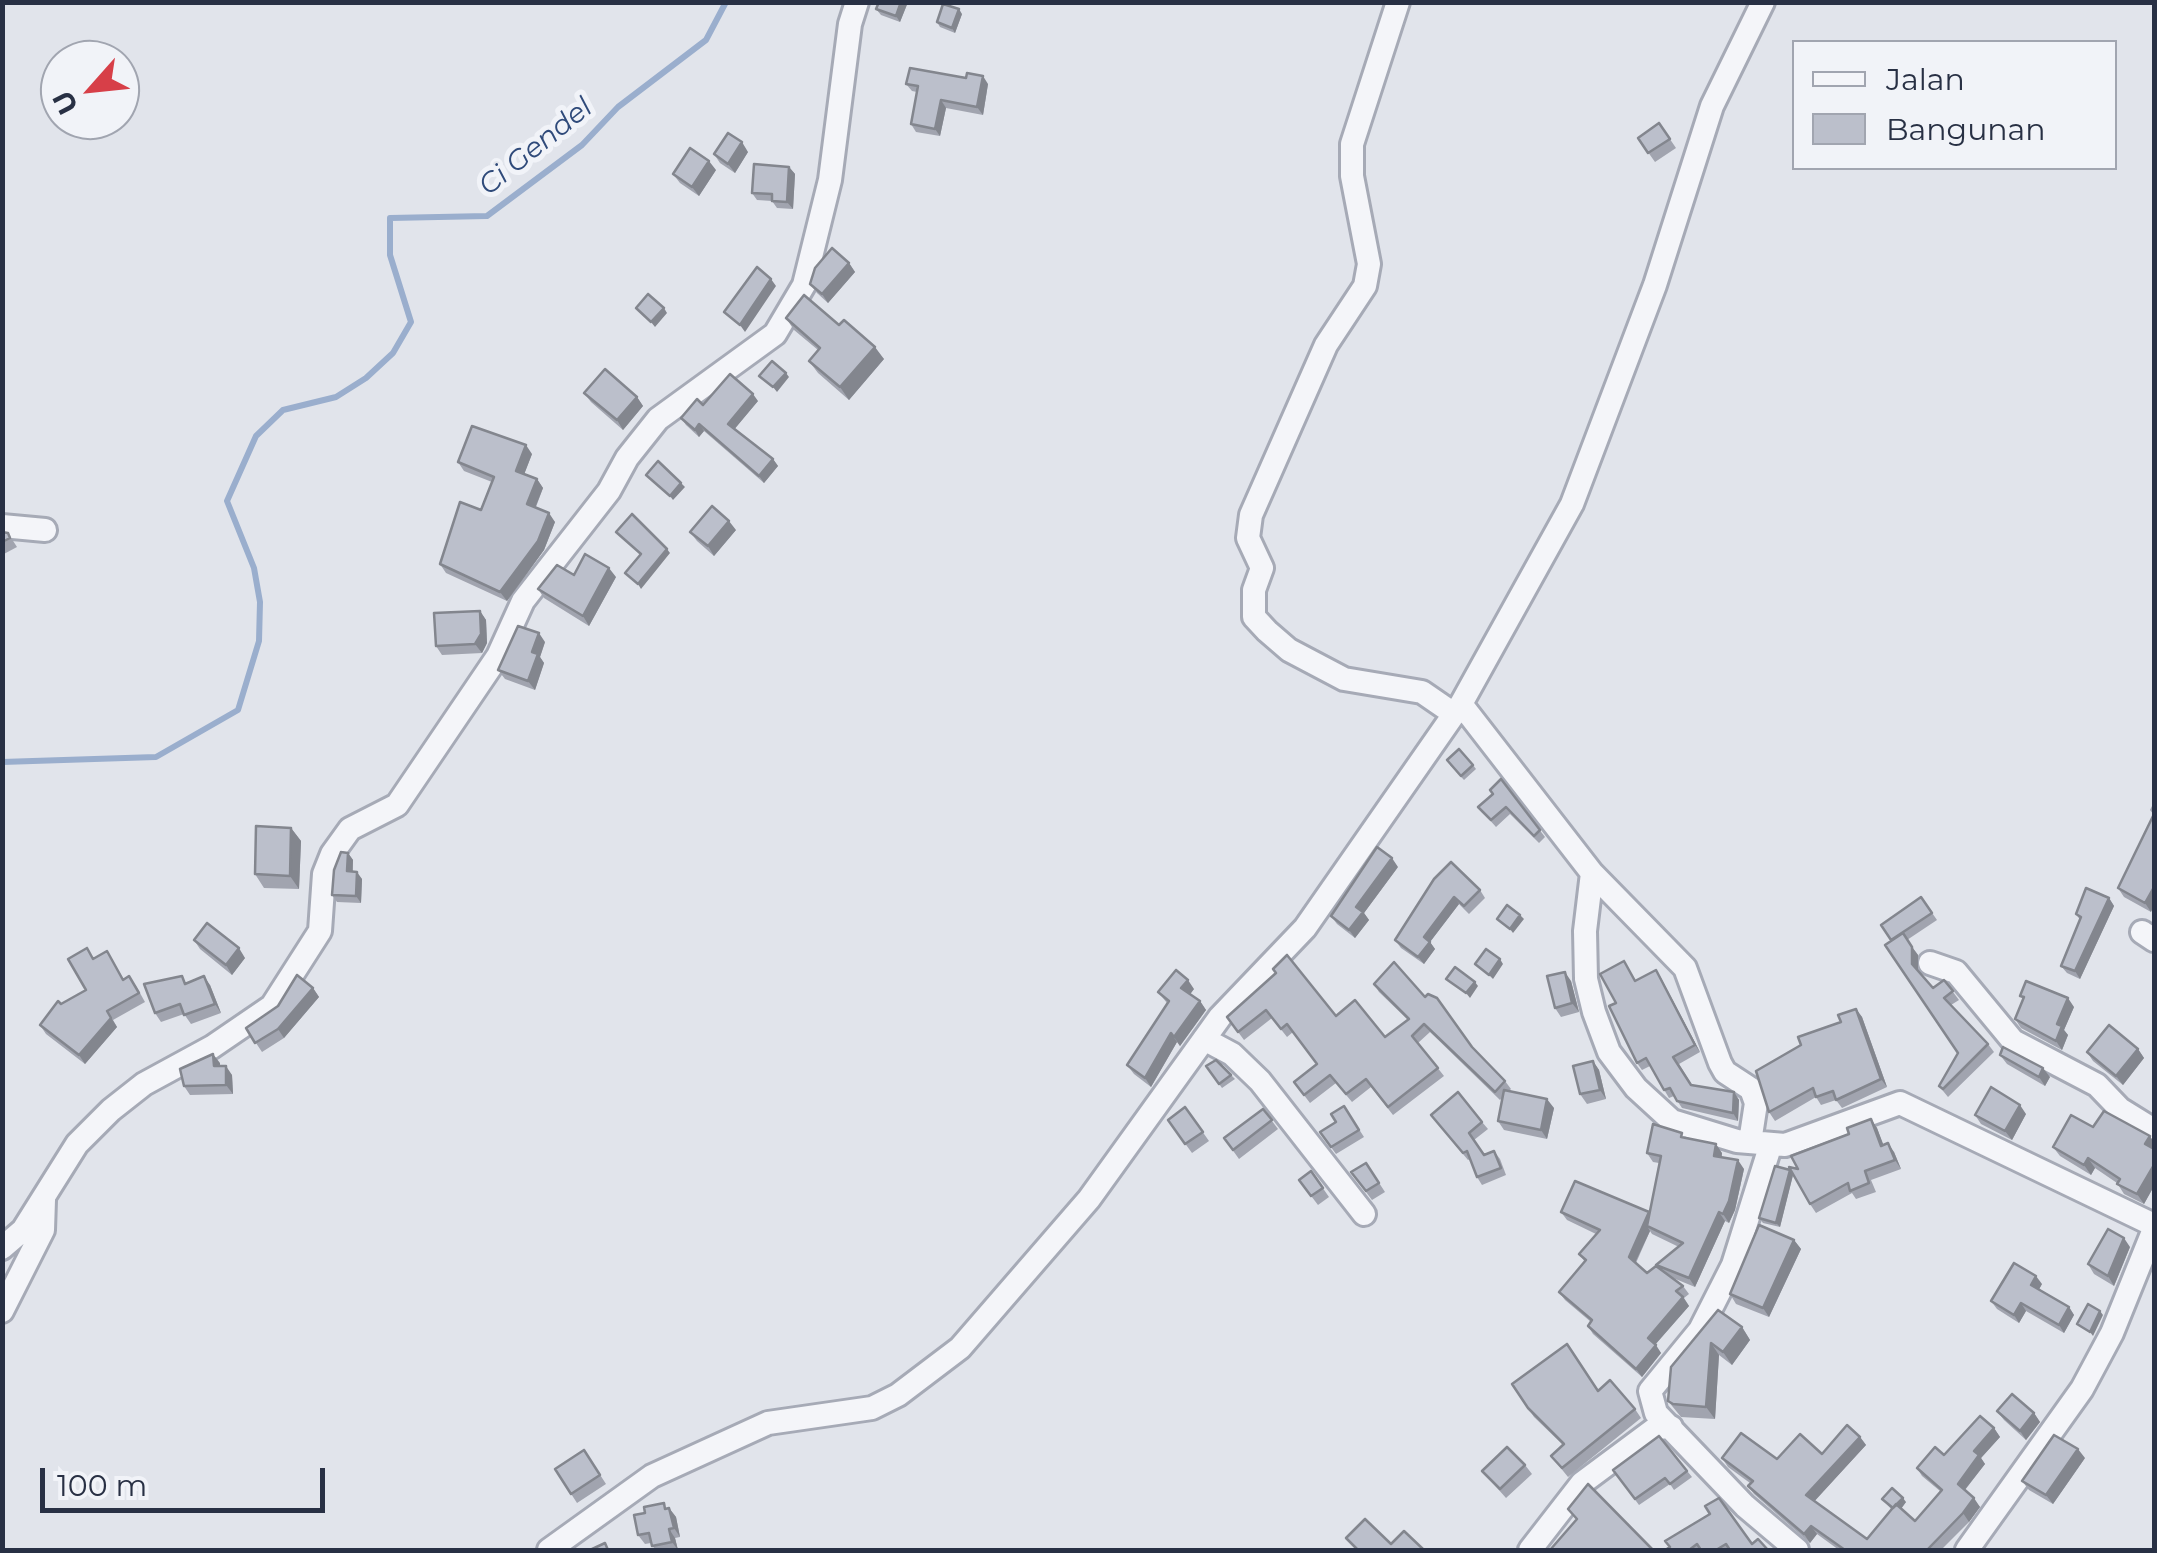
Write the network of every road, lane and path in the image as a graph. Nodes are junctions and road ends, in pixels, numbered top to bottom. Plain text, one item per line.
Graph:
1 (857, 2) edge
2 (1398, 2) edge
3 (1763, 2) edge
4 (2, 526) edge
5 (45, 530) dead end
6 (1457, 709) junction
7 (1592, 873) junction
8 (1930, 964) dead end
9 (1204, 1039) junction
10 (2154, 1130) edge
11 (1760, 1144) junction
12 (44, 1197) junction
13 (1364, 1214) dead end
14 (2154, 1227) edge
15 (2, 1248) edge
16 (2, 1311) edge
17 (1671, 1428) junction
18 (548, 1550) edge
19 (1530, 1550) edge
20 (1797, 1550) edge
21 (1968, 1550) edge

1 - 12 street
2 - 6 street
3 - 6 street
4 - 5 street
6 - 7 street
6 - 9 street
7 - 11 street
7 - 11 street
8 - 10 street
9 - 13 street
9 - 18 street
11 - 14 street
11 - 17 street
12 - 15 street
12 - 16 street
14 - 21 street
17 - 19 street
17 - 20 street

